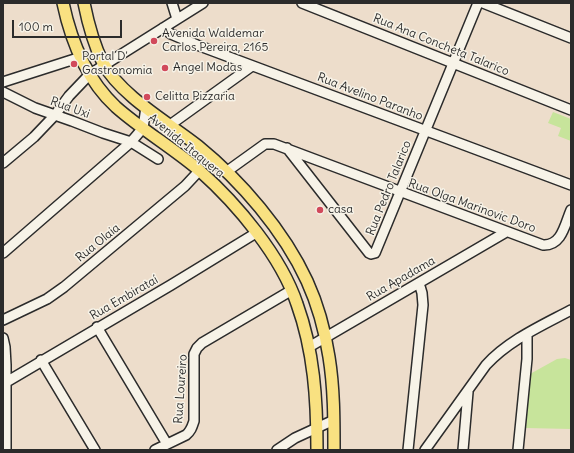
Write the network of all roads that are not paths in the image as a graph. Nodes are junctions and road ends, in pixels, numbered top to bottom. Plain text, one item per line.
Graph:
1 (63, 3) edge
2 (84, 3) edge
3 (172, 3) edge
4 (203, 3) edge
5 (302, 3) edge
6 (478, 3) edge
7 (483, 3) edge
8 (177, 19) junction
9 (163, 28) junction
10 (571, 38) edge
11 (81, 57) junction
12 (454, 62) junction
13 (104, 64) junction
14 (252, 66) junction
15 (90, 74) junction
16 (3, 82) edge
17 (3, 92) edge
18 (146, 107) junction
19 (571, 110) edge
20 (55, 115) junction
21 (170, 125) junction
22 (143, 128) junction
23 (425, 131) junction
24 (131, 142) junction
25 (286, 148) junction
26 (158, 159) dead end
27 (3, 163) edge
28 (199, 171) junction
29 (226, 172) junction
30 (571, 185) edge
31 (401, 192) junction
32 (571, 210) edge
33 (256, 232) junction
34 (506, 232) junction
35 (3, 253) edge
36 (419, 283) junction
37 (292, 290) junction
38 (571, 310) edge
39 (3, 320) edge
40 (97, 327) junction
41 (527, 334) junction
42 (325, 337) junction
43 (3, 338) edge
44 (309, 347) junction
45 (41, 360) junction
46 (4, 383) edge
47 (468, 391) junction
48 (334, 420) junction
49 (317, 428) junction
50 (167, 444) junction
51 (6, 450) edge
52 (95, 450) edge
53 (155, 450) edge
54 (277, 450) edge
55 (317, 450) edge
56 (334, 450) edge
57 (408, 450) edge
58 (425, 450) edge
59 (463, 450) edge
60 (518, 450) edge

1 - 11 main road, Avenida Itaquera
2 - 13 main road, Avenida Itaquera
3 - 8 street
4 - 8 street
5 - 12 street, Rua Ana Concheta Talarico
6 - 12 street, Rua Pedro Talarico
7 - 10 street
8 - 9 street
9 - 13 street
9 - 14 street, Rua Avelino Paranho
11 - 15 main road, Avenida Itaquera
11 - 16 street
12 - 19 street, Rua Ana Concheta Talarico
12 - 23 street, Rua Pedro Talarico
13 - 15 street
13 - 18 main road, Avenida Itaquera
14 - 21 street
14 - 23 street, Rua Avelino Paranho
15 - 20 street
15 - 22 main road, Avenida Itaquera
17 - 20 street, Rua Uxi
18 - 21 main road, Avenida Itaquera
18 - 22 street
20 - 24 street, Rua Uxi
20 - 27 street
21 - 29 main road, Avenida Itaquera
22 - 24 street
22 - 28 main road, Avenida Itaquera
23 - 30 street, Rua Avelino Paranho
23 - 31 street, Rua Pedro Talarico
24 - 26 street, Rua Uxi
24 - 35 street
25 - 29 street, Rua Olga Marinovic Doro
25 - 31 street, Rua Olga Marinovic Doro
25 - 31 street, Rua Pedro Talarico
28 - 33 main road, Avenida Itaquera
28 - 39 street, Rua Olaia
29 - 42 main road, Avenida Itaquera
31 - 34 street, Rua Olga Marinovic Doro
32 - 34 street, Rua Olga Marinovic Doro
33 - 37 main road, Avenida Itaquera
33 - 40 street, Rua Embirataí
34 - 36 street, Rua Apadama
36 - 42 street, Rua Apadama
36 - 57 street
37 - 44 main road, Avenida Itaquera
37 - 50 street, Rua Loureiro
38 - 41 street
40 - 45 street, Rua Embirataí
40 - 50 street
41 - 47 street
41 - 60 street
42 - 44 street, Rua Apadama
42 - 48 main road, Avenida Itaquera
43 - 46 street
44 - 49 main road, Avenida Itaquera
45 - 46 street, Rua Embirataí
45 - 52 street
46 - 51 street
47 - 58 street
47 - 59 street
48 - 49 street
48 - 56 main road, Avenida Itaquera
49 - 54 street
49 - 55 main road, Avenida Itaquera
50 - 53 street, Rua Loureiro

